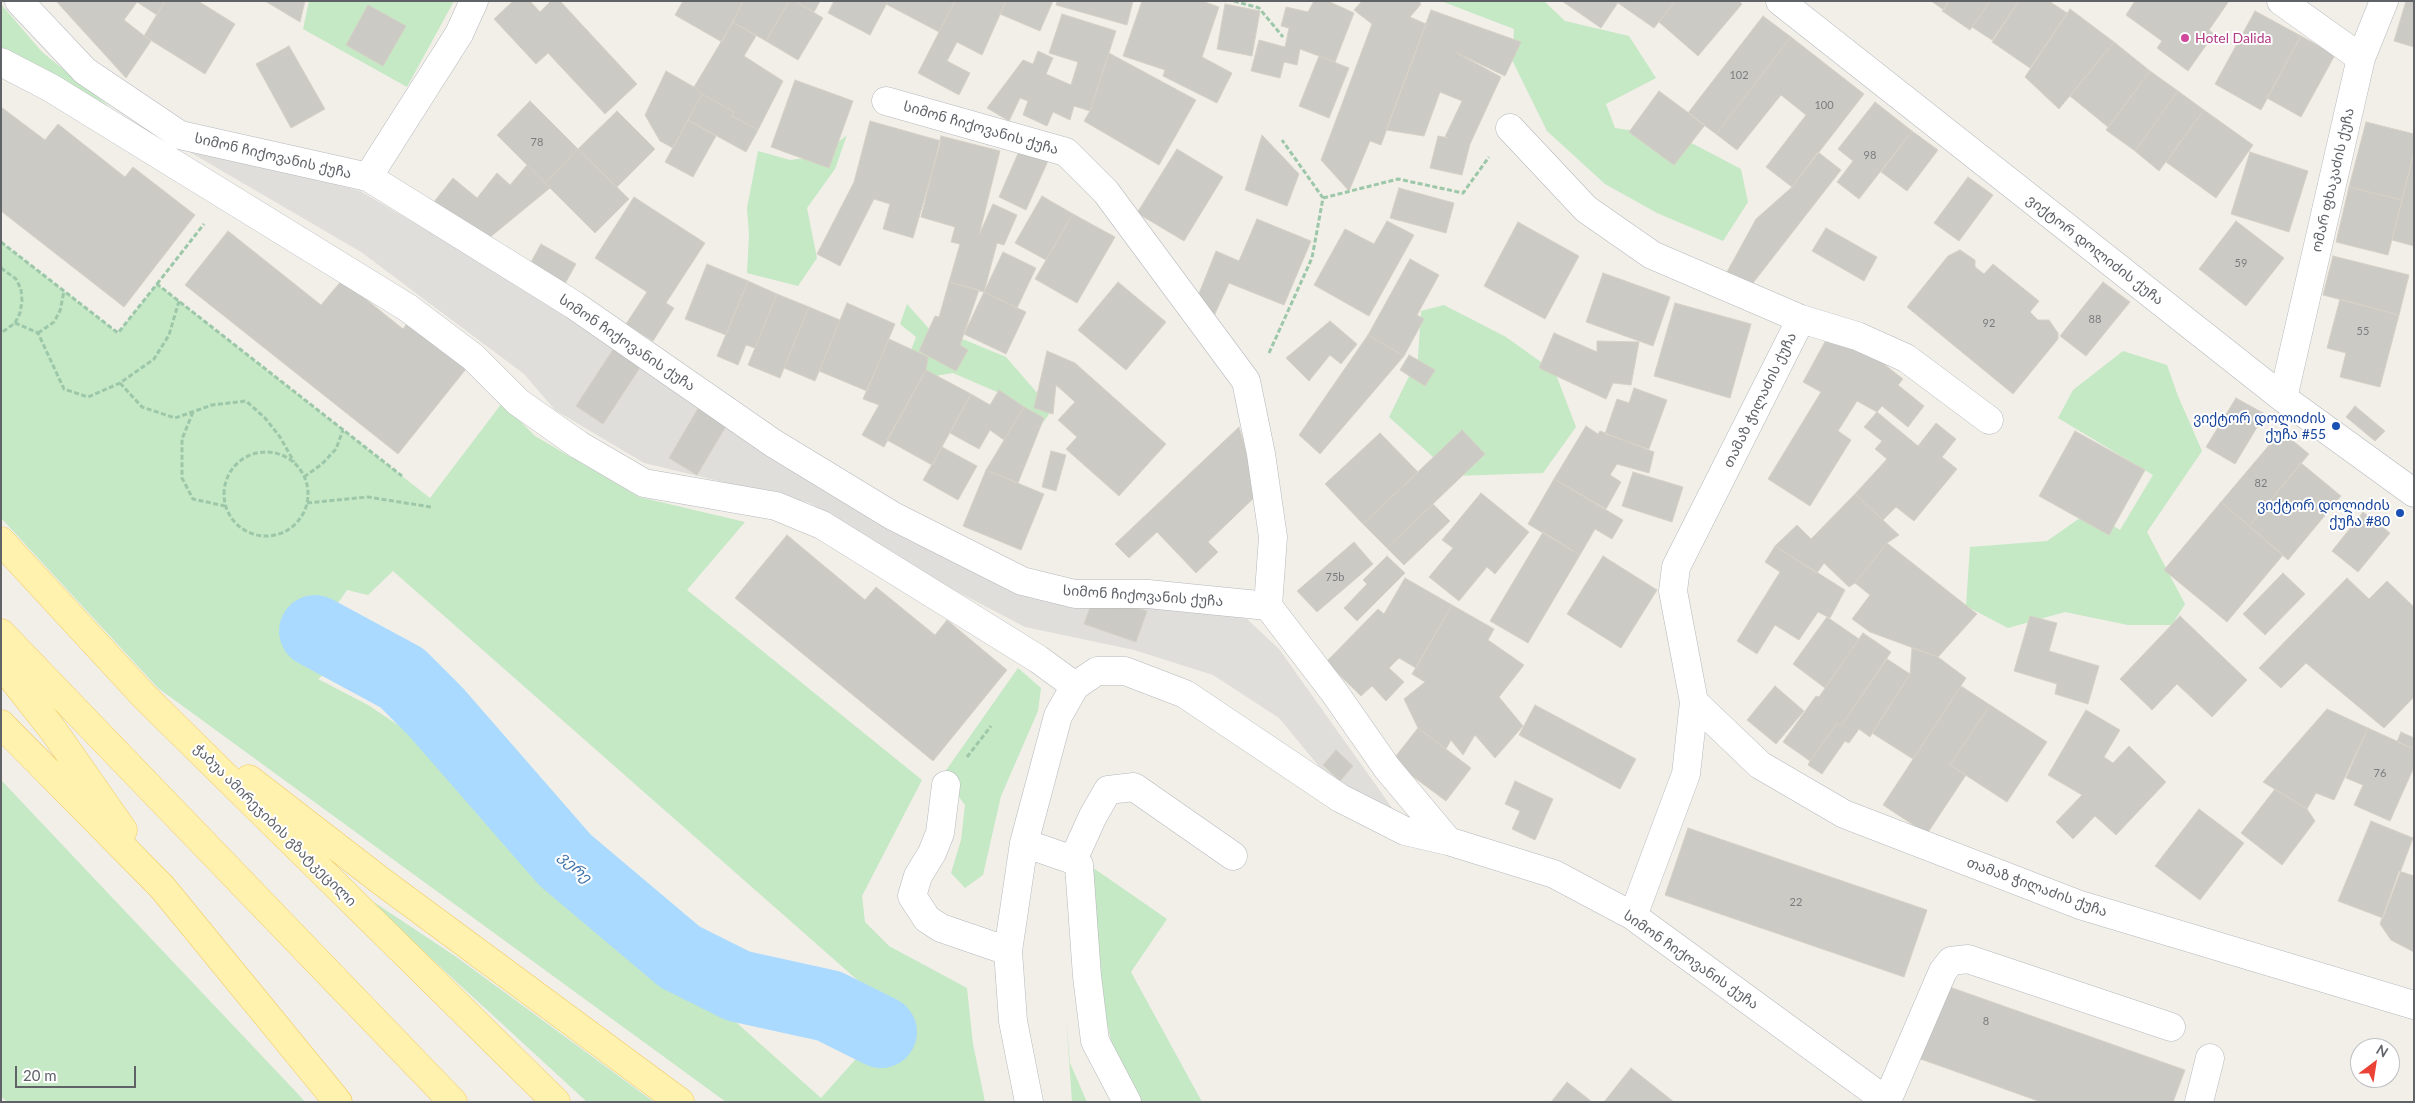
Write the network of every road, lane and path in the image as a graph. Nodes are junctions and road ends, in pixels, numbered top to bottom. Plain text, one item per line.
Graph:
1 (20, 1) edge
2 (474, 1) edge
3 (1234, 1) edge
4 (1780, 1) edge
5 (2281, 1) edge
6 (2384, 1) edge
7 (1283, 37) dead end
8 (2361, 58) junction
9 (1, 62) edge
10 (886, 100) dead end
11 (1510, 128) joint
12 (1282, 140) dead end
13 (368, 177) junction
14 (226, 196) junction
15 (1323, 198) junction
16 (1, 242) edge
17 (1, 268) edge
18 (157, 284) junction
19 (64, 291) junction
20 (179, 301) junction
21 (1801, 319) junction
22 (15, 323) junction
23 (1, 333) edge
24 (38, 333) junction
25 (1246, 381) junction
26 (120, 383) junction
27 (2283, 398) junction
28 (194, 411) junction
29 (1989, 420) dead end
30 (343, 430) junction
31 (295, 464) junction
32 (402, 476) dead end
33 (304, 477) junction
34 (2414, 493) edge
35 (306, 504) junction
36 (225, 506) junction
37 (431, 507) dead end
38 (1, 541) edge
39 (1268, 606) junction
40 (1, 633) edge
41 (1, 664) edge
42 (1074, 686) junction
43 (144, 696) junction
44 (1694, 702) junction
45 (1, 724) edge
46 (946, 785) dead end
47 (1448, 841) junction
48 (1024, 843) junction
49 (1233, 856) dead end
50 (1073, 860) junction
51 (162, 888) junction
52 (1633, 916) junction
53 (1008, 951) junction
54 (2414, 1005) edge
55 (2171, 1027) dead end
56 (2210, 1058) dead end
57 (338, 1102) edge
58 (453, 1102) edge
59 (556, 1102) edge
60 (680, 1102) edge
61 (1029, 1102) edge
62 (1126, 1102) edge
63 (1888, 1102) edge
64 (2199, 1102) edge

1 - 13 street, სიმონ ჩიქოვანის ქუჩა
2 - 13 street
3 - 7 path
4 - 27 street, ვიქტორ დოლიძის ქუჩა
5 - 8 street
6 - 8 street, ომარ ფხაკაძის ქუჩა
8 - 27 street, ომარ ფხაკაძის ქუჩა
9 - 14 street
10 - 25 street, სიმონ ჩიქოვანის ქუჩა
11 - 15 path
11 - 21 street, თამაზ ჭილაძის ქუჩა
12 - 15 path
13 - 39 street, სიმონ ჩიქოვანის ქუჩა
14 - 18 path
14 - 42 street
15 - 25 path
16 - 19 path
17 - 22 path
18 - 19 path
18 - 20 path
19 - 24 path
20 - 26 path
20 - 30 path
21 - 29 street
21 - 44 street, თამაზ ჭილაძის ქუჩა
22 - 23 path
22 - 24 path
24 - 26 path
25 - 39 street, სიმონ ჩიქოვანის ქუჩა
26 - 28 path
27 - 34 street, ვიქტორ დოლიძის ქუჩა
28 - 31 path
28 - 36 path
30 - 32 path
30 - 33 path
31 - 33 path
31 - 36 path
33 - 35 path
35 - 36 path
35 - 37 path
38 - 43 main road, ჭაბუა ამირეჯიბის გზატკეცილი
39 - 47 street
40 - 58 main road
41 - 51 main road
42 - 47 street, სიმონ ჩიქოვანის ქუჩა
42 - 48 street, სიმონ ჩიქოვანის ქუჩა
43 - 59 main road, ჭაბუა ამირეჯიბის გზატკეცილი
43 - 60 main road
44 - 52 street, თამაზ ჭილაძის ქუჩა
44 - 54 street, თამაზ ჭილაძის ქუჩა
45 - 51 main road
46 - 53 street
47 - 52 street, სიმონ ჩიქოვანის ქუჩა
48 - 50 street
48 - 53 street, სიმონ ჩიქოვანის ქუჩა
49 - 50 street
50 - 62 street
51 - 57 main road
52 - 63 street, სიმონ ჩიქოვანის ქუჩა
53 - 61 street, სიმონ ჩიქოვანის ქუჩა
55 - 63 street
56 - 64 street

